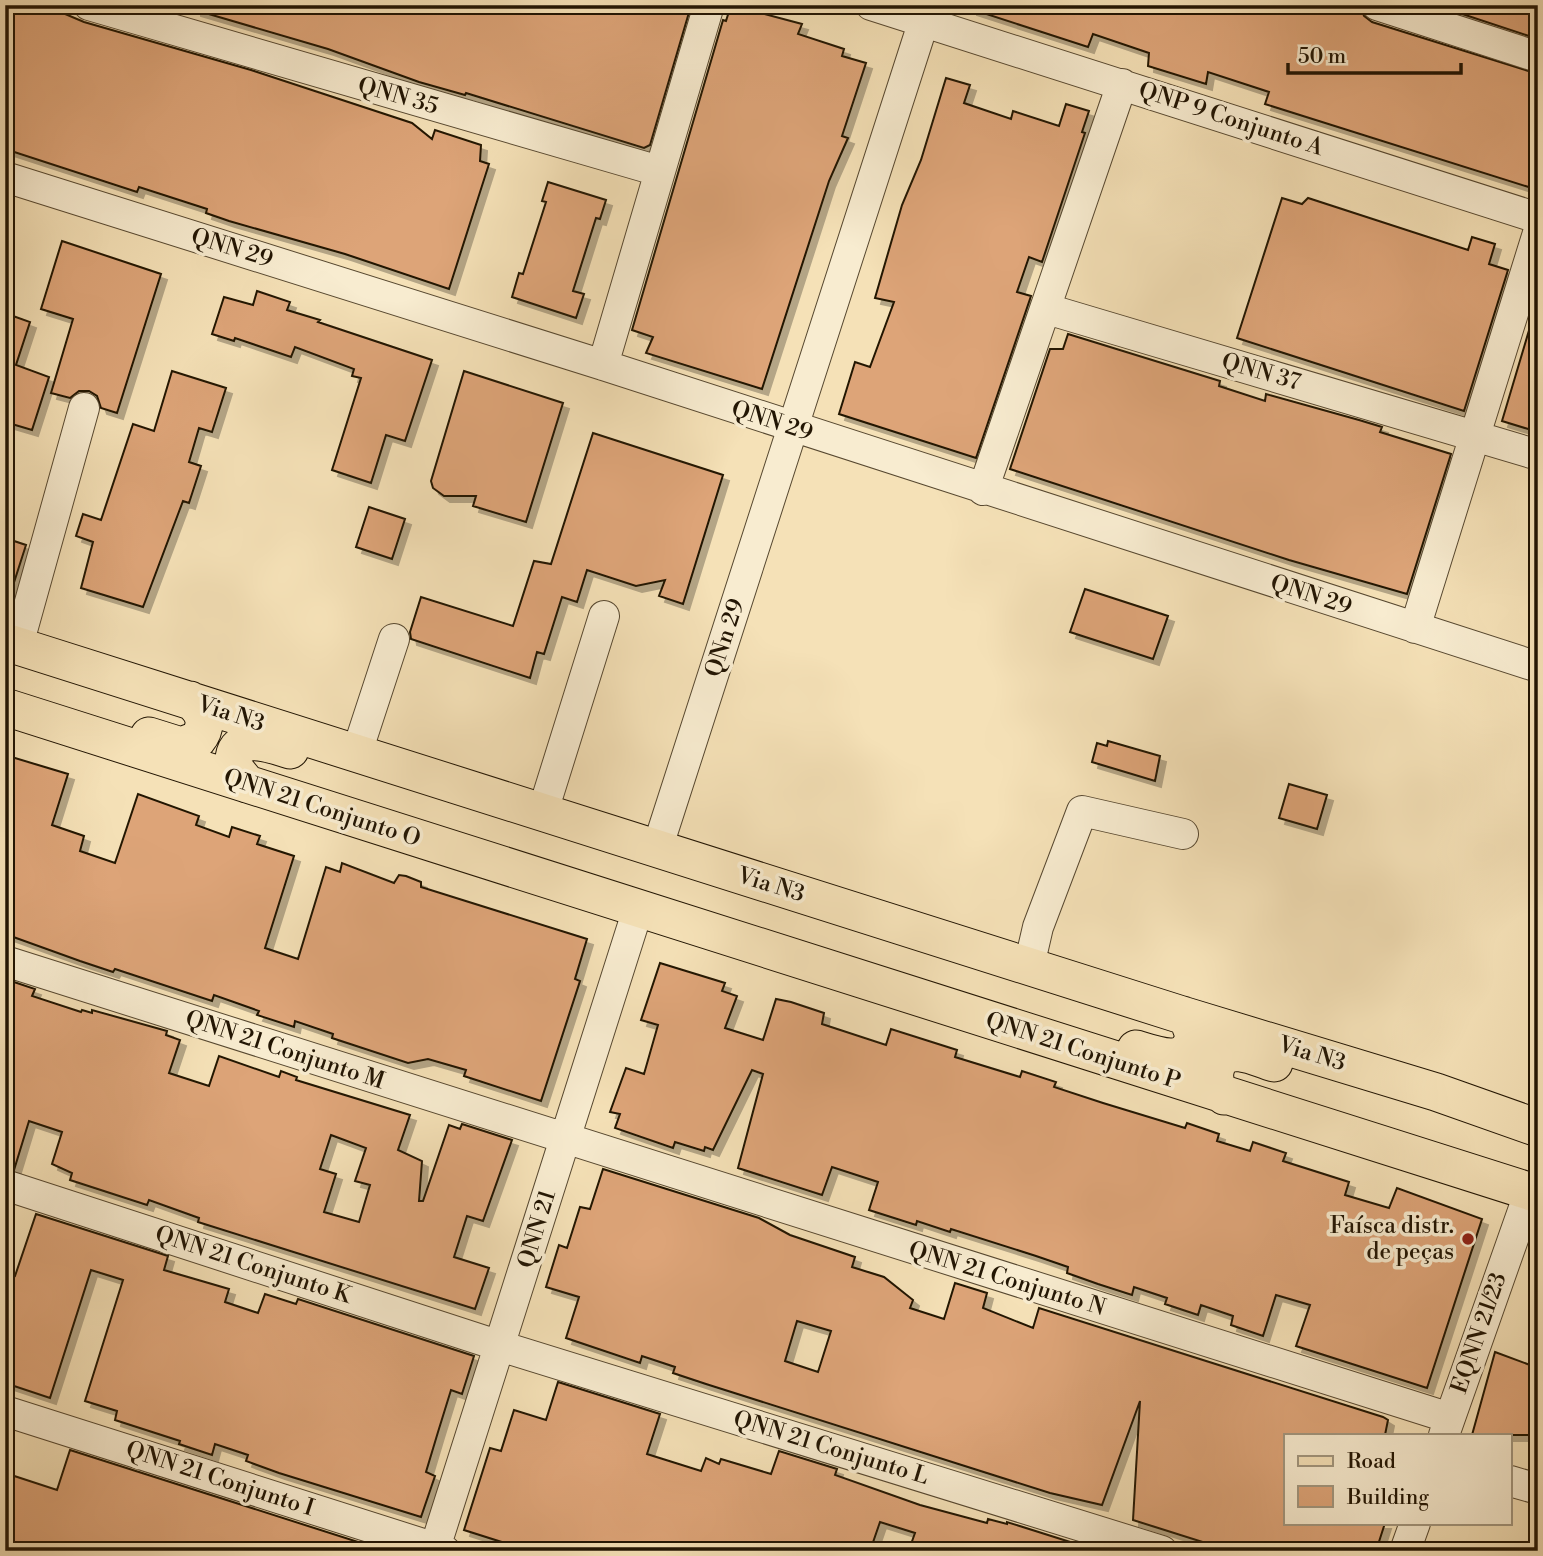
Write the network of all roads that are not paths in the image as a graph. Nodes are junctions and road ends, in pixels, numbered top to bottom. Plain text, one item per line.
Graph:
1 (89, 5) edge
2 (709, 5) edge
3 (871, 5) edge
4 (1377, 5) edge
5 (139, 13) edge
6 (926, 14) edge
7 (1538, 57) edge
8 (1122, 84) junction
9 (659, 171) junction
10 (5, 177) edge
11 (1538, 218) edge
12 (1538, 233) edge
13 (1047, 309) junction
14 (603, 365) junction
15 (84, 408) dead end
16 (793, 428) junction
17 (1476, 435) junction
18 (1538, 455) edge
19 (983, 490) junction
20 (604, 616) dead end
21 (1415, 628) junction
22 (394, 639) dead end
23 (11, 643) edge
24 (1538, 667) edge
25 (5, 689) edge
26 (190, 700) junction
27 (5, 707) edge
28 (356, 755) junction
29 (247, 784) junction
30 (495, 796) junction
31 (543, 811) junction
32 (1183, 834) dead end
33 (657, 849) junction
34 (639, 906) junction
35 (5, 961) edge
36 (1029, 966) junction
37 (914, 997) junction
38 (1182, 1015) junction
39 (1436, 1092) junction
40 (1224, 1096) junction
41 (1537, 1123) edge
42 (565, 1140) junction
43 (5, 1185) edge
44 (1534, 1192) edge
45 (500, 1346) junction
46 (5, 1411) edge
47 (1447, 1427) edge
48 (1512, 1482) edge
49 (1538, 1489) edge
50 (1415, 1524) edge
51 (438, 1550) edge
52 (1162, 1551) edge
53 (1405, 1551) edge

1 - 5 street, QNN 35
2 - 9 street
3 - 6 street, QNP 9 Conjunto A
4 - 7 street
5 - 9 street, QNN 35
6 - 8 street, QNP 9 Conjunto A
6 - 16 street
8 - 11 street, QNP 9 Conjunto A
8 - 13 street
9 - 14 street
10 - 14 street, QNN 29
12 - 17 street
13 - 17 street, QNN 37
13 - 19 street
14 - 16 street, QNN 29
15 - 23 street
16 - 19 street, QNN 29
16 - 33 street, QNn 29
17 - 18 street, QNN 37
17 - 21 street
19 - 21 street, QNN 29
20 - 31 street
21 - 24 street, QNN 29
22 - 28 street
23 - 26 main road, Via N3
25 - 26 main road
26 - 28 main road, Via N3
27 - 29 main road, QNN 21 Conjunto O
28 - 30 main road, Via N3
29 - 30 main road
29 - 34 main road, QNN 21 Conjunto O
30 - 31 main road, Via N3
31 - 33 main road, Via N3
32 - 36 street
33 - 36 main road, Via N3
34 - 37 main road, QNN 21 Conjunto P
34 - 42 street, QNN 21
35 - 42 street, QNN 21 Conjunto M
36 - 38 main road, Via N3
37 - 38 main road
37 - 40 main road, QNN 21 Conjunto P
38 - 39 main road, Via N3
39 - 40 main road
39 - 41 main road, Via N3
40 - 44 main road, QNN 21 Conjunto P
42 - 45 street, QNN 21
42 - 47 street, QNN 21 Conjunto N
43 - 45 street, QNN 21 Conjunto K
44 - 47 street, EQNN 21/23
45 - 51 street, QNN 21
45 - 52 street, QNN 21 Conjunto L
46 - 51 street, QNN 21 Conjunto I
48 - 49 street
50 - 53 street

